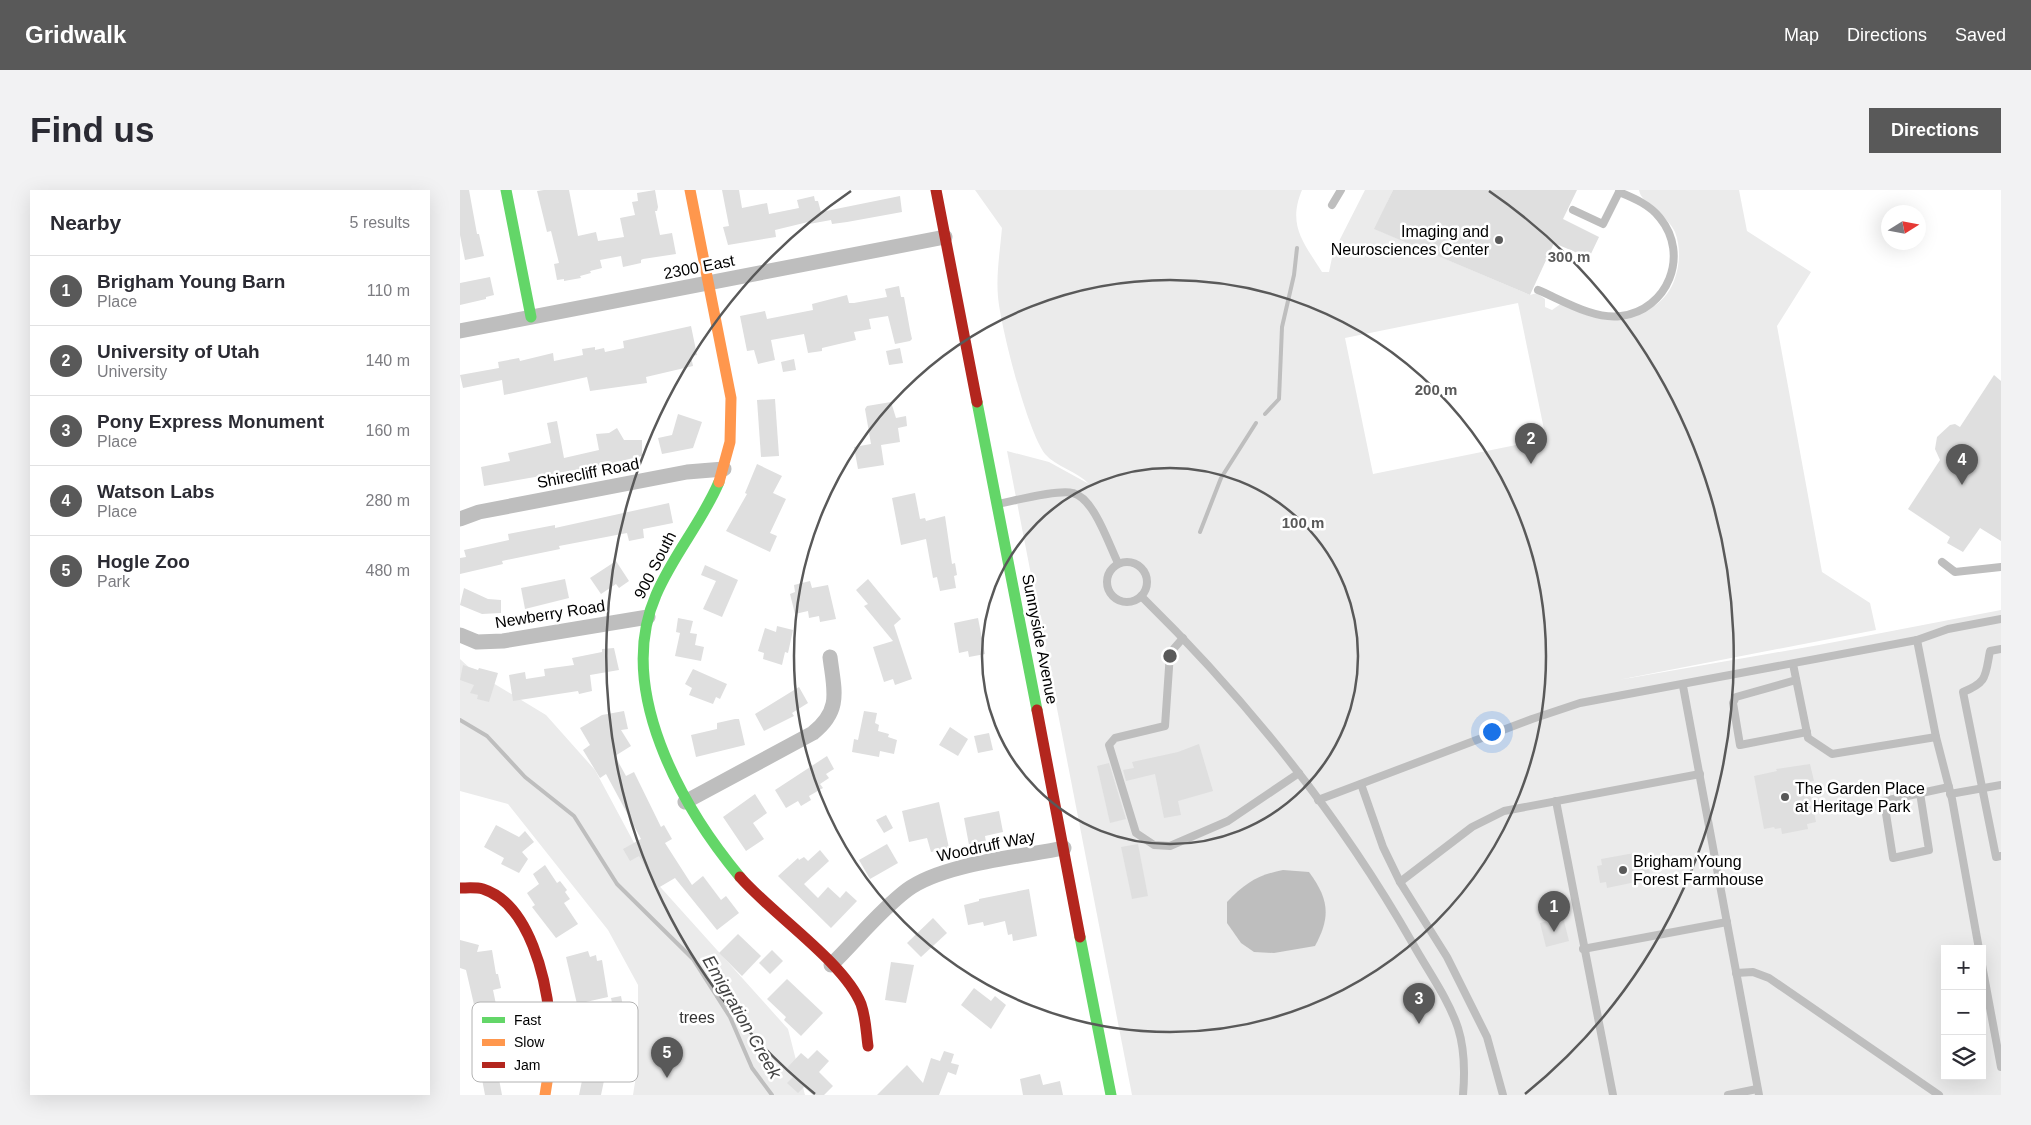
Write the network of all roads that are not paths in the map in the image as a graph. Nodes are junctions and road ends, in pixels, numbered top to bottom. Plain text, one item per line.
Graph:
1 (506, 190) edge
2 (690, 190) edge
3 (936, 190) edge
4 (1341, 190) edge
5 (1619, 191) edge
6 (1332, 205) dead end
7 (1574, 210) dead end
8 (945, 237) junction
9 (708, 283) junction
10 (1538, 290) dead end
11 (531, 317) junction
12 (460, 331) edge
13 (724, 469) junction
14 (997, 504) junction
15 (460, 519) edge
16 (1942, 562) dead end
17 (1118, 563) junction
18 (2001, 567) edge
19 (1141, 596) junction
20 (648, 617) junction
21 (2001, 619) edge
22 (460, 635) edge
23 (1183, 638) junction
24 (1917, 640) junction
25 (2001, 649) edge
26 (830, 657) dead end
27 (1793, 664) junction
28 (1796, 680) junction
29 (1683, 686) junction
30 (1807, 732) junction
31 (1936, 737) junction
32 (1299, 773) junction
33 (1700, 774) junction
34 (1361, 784) junction
35 (2001, 785) edge
36 (1983, 788) junction
37 (1950, 791) junction
38 (1920, 793) junction
39 (1318, 800) junction
40 (1556, 801) junction
41 (685, 802) junction
42 (1064, 848) junction
43 (2001, 856) edge
44 (1400, 882) junction
45 (460, 888) edge
46 (1727, 922) junction
47 (1978, 945) edge
48 (1584, 950) junction
49 (831, 965) junction
50 (1736, 973) junction
51 (1986, 986) edge
52 (548, 1002) edge
53 (868, 1046) dead end
54 (2001, 1067) edge
55 (547, 1082) edge
56 (1758, 1092) edge
57 (545, 1095) edge
58 (1111, 1095) edge
59 (1463, 1095) edge
60 (1503, 1095) edge
61 (1613, 1095) edge
62 (1728, 1095) edge
63 (1939, 1095) edge

1 - 11 street
2 - 9 street, 900 South
3 - 8 street, Sunnyside Avenue
4 - 6 lane
5 - 7 lane
5 - 10 lane
8 - 9 street, 2300 East
8 - 14 street, Sunnyside Avenue
9 - 11 street, 2300 East
9 - 13 street, 900 South
11 - 12 street, 2300 East
13 - 15 street, Shirecliff Road
13 - 20 street, 900 South
14 - 17 lane
14 - 42 street, Sunnyside Avenue
16 - 18 lane
17 - 19 lane
17 - 19 lane
19 - 23 lane
20 - 22 street, Newberry Road
20 - 41 street, 900 South
21 - 24 lane
23 - 32 lane
23 - 32 lane
24 - 27 lane
24 - 31 lane
25 - 36 lane
26 - 41 street
27 - 28 lane
27 - 29 lane
28 - 30 lane
28 - 30 lane
29 - 33 lane
29 - 34 lane
30 - 31 lane
31 - 37 lane
32 - 39 lane
33 - 40 lane
33 - 46 lane
34 - 39 lane
34 - 44 lane
35 - 36 lane
36 - 37 lane
36 - 43 lane
37 - 38 lane
37 - 47 lane
38 - 38 lane
39 - 59 lane
40 - 44 lane
40 - 48 lane
41 - 49 street, 900 South
42 - 49 street, Woodruff Way
42 - 58 street, Sunnyside Avenue
44 - 60 lane
45 - 52 street
46 - 48 lane
46 - 50 lane
48 - 61 lane
49 - 53 street, 900 South
50 - 56 lane
50 - 63 lane
51 - 54 lane
55 - 57 street
56 - 62 lane

